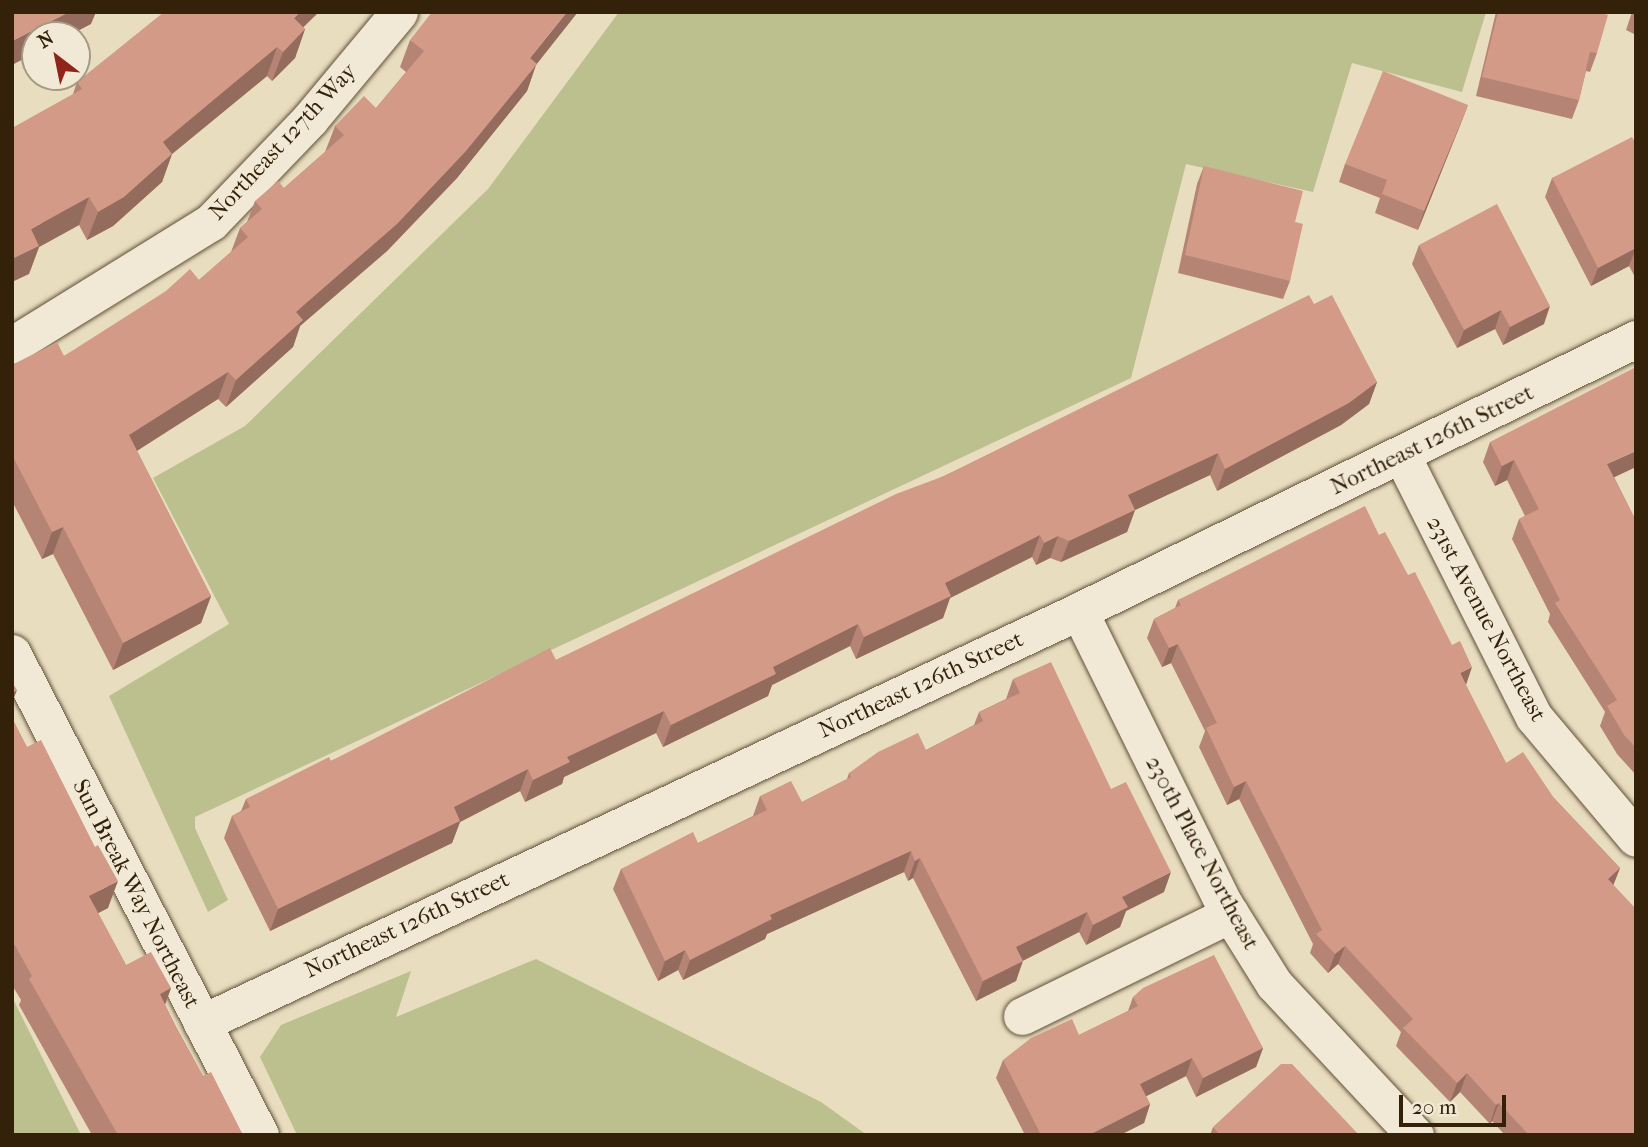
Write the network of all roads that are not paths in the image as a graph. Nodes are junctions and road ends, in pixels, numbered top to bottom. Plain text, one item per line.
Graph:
1 (399, 12) edge
2 (1636, 339) edge
3 (12, 345) edge
4 (1402, 456) junction
5 (1080, 611) junction
6 (12, 653) edge
7 (1636, 838) edge
8 (1230, 914) junction
9 (1022, 1016) dead end
10 (202, 1023) junction
11 (260, 1135) edge
12 (1415, 1135) edge

1 - 3 street, Northeast 127th Way
2 - 4 street, Northeast 126th Street
4 - 5 street, Northeast 126th Street
4 - 7 street, 231st Avenue Northeast
5 - 8 street, 230th Place Northeast
5 - 10 street, Northeast 126th Street
6 - 10 street, Sun Break Way Northeast
8 - 9 street
8 - 12 street, 230th Place Northeast
10 - 11 street, Sun Break Way Northeast

